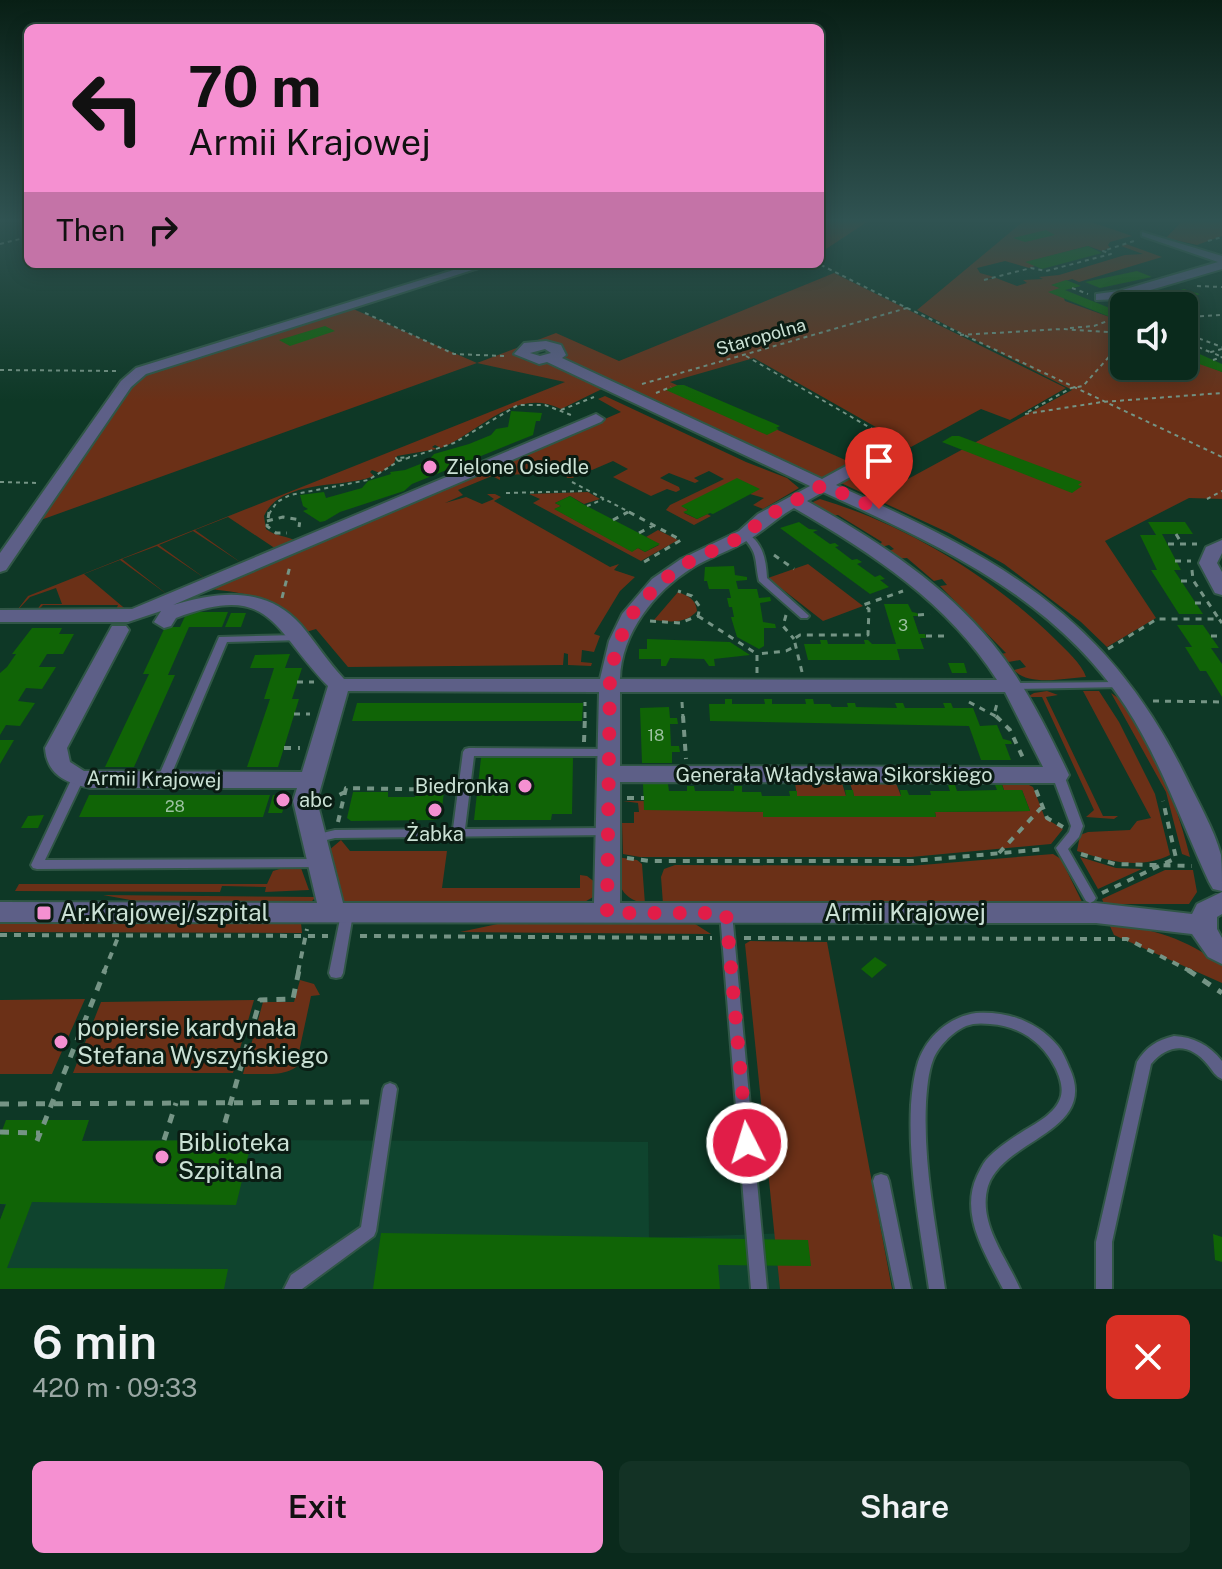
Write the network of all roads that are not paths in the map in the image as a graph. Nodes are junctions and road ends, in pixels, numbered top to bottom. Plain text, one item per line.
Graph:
1 (434, 280) edge
2 (1166, 280) edge
3 (1094, 296) road end
4 (523, 356) road end
5 (592, 420) road end
6 (885, 451) road end
7 (823, 485) junction
8 (794, 501) junction
9 (745, 535) junction
10 (1222, 545) edge
11 (0, 566) edge
12 (1215, 596) edge
13 (0, 616) edge
14 (804, 616) dead end
15 (164, 622) dead end
16 (119, 630) dead end
17 (298, 638) junction
18 (1121, 684) junction
19 (339, 685) junction
20 (1010, 686) junction
21 (609, 687) junction
22 (609, 763) junction
23 (1058, 775) junction
24 (78, 778) junction
25 (163, 780) junction
26 (303, 780) junction
27 (458, 833) junction
28 (607, 844) junction
29 (316, 851) junction
30 (1222, 882) edge
31 (1090, 898) road end
32 (1222, 902) edge
33 (0, 912) edge
34 (607, 913) junction
35 (341, 921) junction
36 (727, 925) junction
37 (1202, 926) junction
38 (1222, 954) edge
39 (336, 973) dead end
40 (1222, 1073) edge
41 (390, 1096) road end
42 (881, 1181) dead end
43 (292, 1289) edge
44 (759, 1289) edge
45 (903, 1289) edge
46 (937, 1289) edge
47 (1012, 1289) edge
48 (1104, 1289) edge

1 - 11 street
2 - 3 street
4 - 7 street
5 - 13 street
6 - 7 street
7 - 8 street
7 - 18 street
8 - 9 street
8 - 20 street
9 - 14 lane
9 - 21 street
10 - 12 street
15 - 17 street
16 - 24 street, Armii Krajowej
17 - 19 street
17 - 25 lane
18 - 20 lane
18 - 30 street
19 - 21 street
19 - 26 street
20 - 21 street
20 - 23 street
21 - 22 street
22 - 23 street, Generała Władysława Sikorskiego
22 - 27 lane
22 - 28 street
23 - 31 lane
24 - 25 street, Armii Krajowej
24 - 29 lane
25 - 26 street, Armii Krajowej
26 - 29 street
27 - 28 lane
27 - 29 lane
28 - 34 street
29 - 35 street
32 - 37 street
33 - 35 street, Armii Krajowej
34 - 35 street, Armii Krajowej
34 - 36 street, Armii Krajowej
35 - 39 lane
36 - 37 street, Armii Krajowej
36 - 44 lane
37 - 38 street
40 - 48 lane
41 - 43 lane
42 - 45 lane
46 - 47 lane

